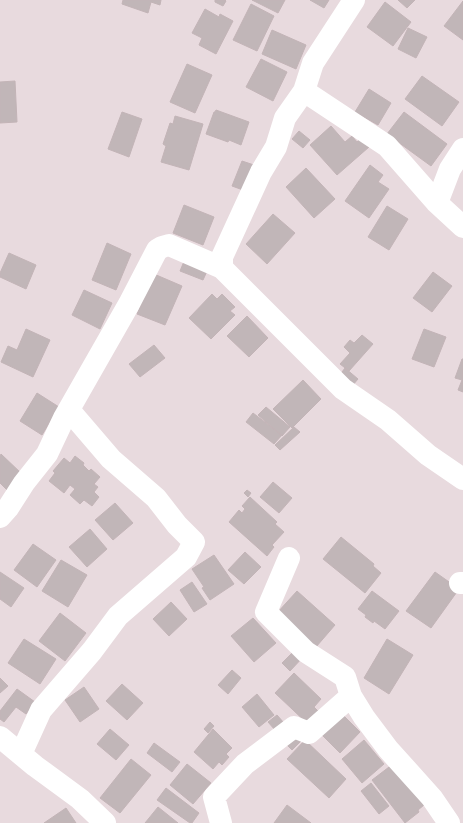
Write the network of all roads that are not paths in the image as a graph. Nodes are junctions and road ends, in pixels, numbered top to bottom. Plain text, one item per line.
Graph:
1 (354, 0) edge
2 (304, 91) junction
3 (463, 149) edge
4 (437, 203) junction
5 (463, 227) edge
6 (222, 268) junction
7 (69, 410) junction
8 (463, 478) edge
9 (0, 517) edge
10 (289, 558) dead end
11 (351, 696) junction
12 (6, 744) edge
13 (105, 823) edge
14 (221, 823) edge
15 (449, 823) edge

1 - 2 street
2 - 4 street
2 - 6 street
3 - 4 street
4 - 5 street
6 - 7 street
6 - 8 street
7 - 9 street
7 - 12 street
10 - 11 street
11 - 14 street
11 - 15 street
12 - 13 street

